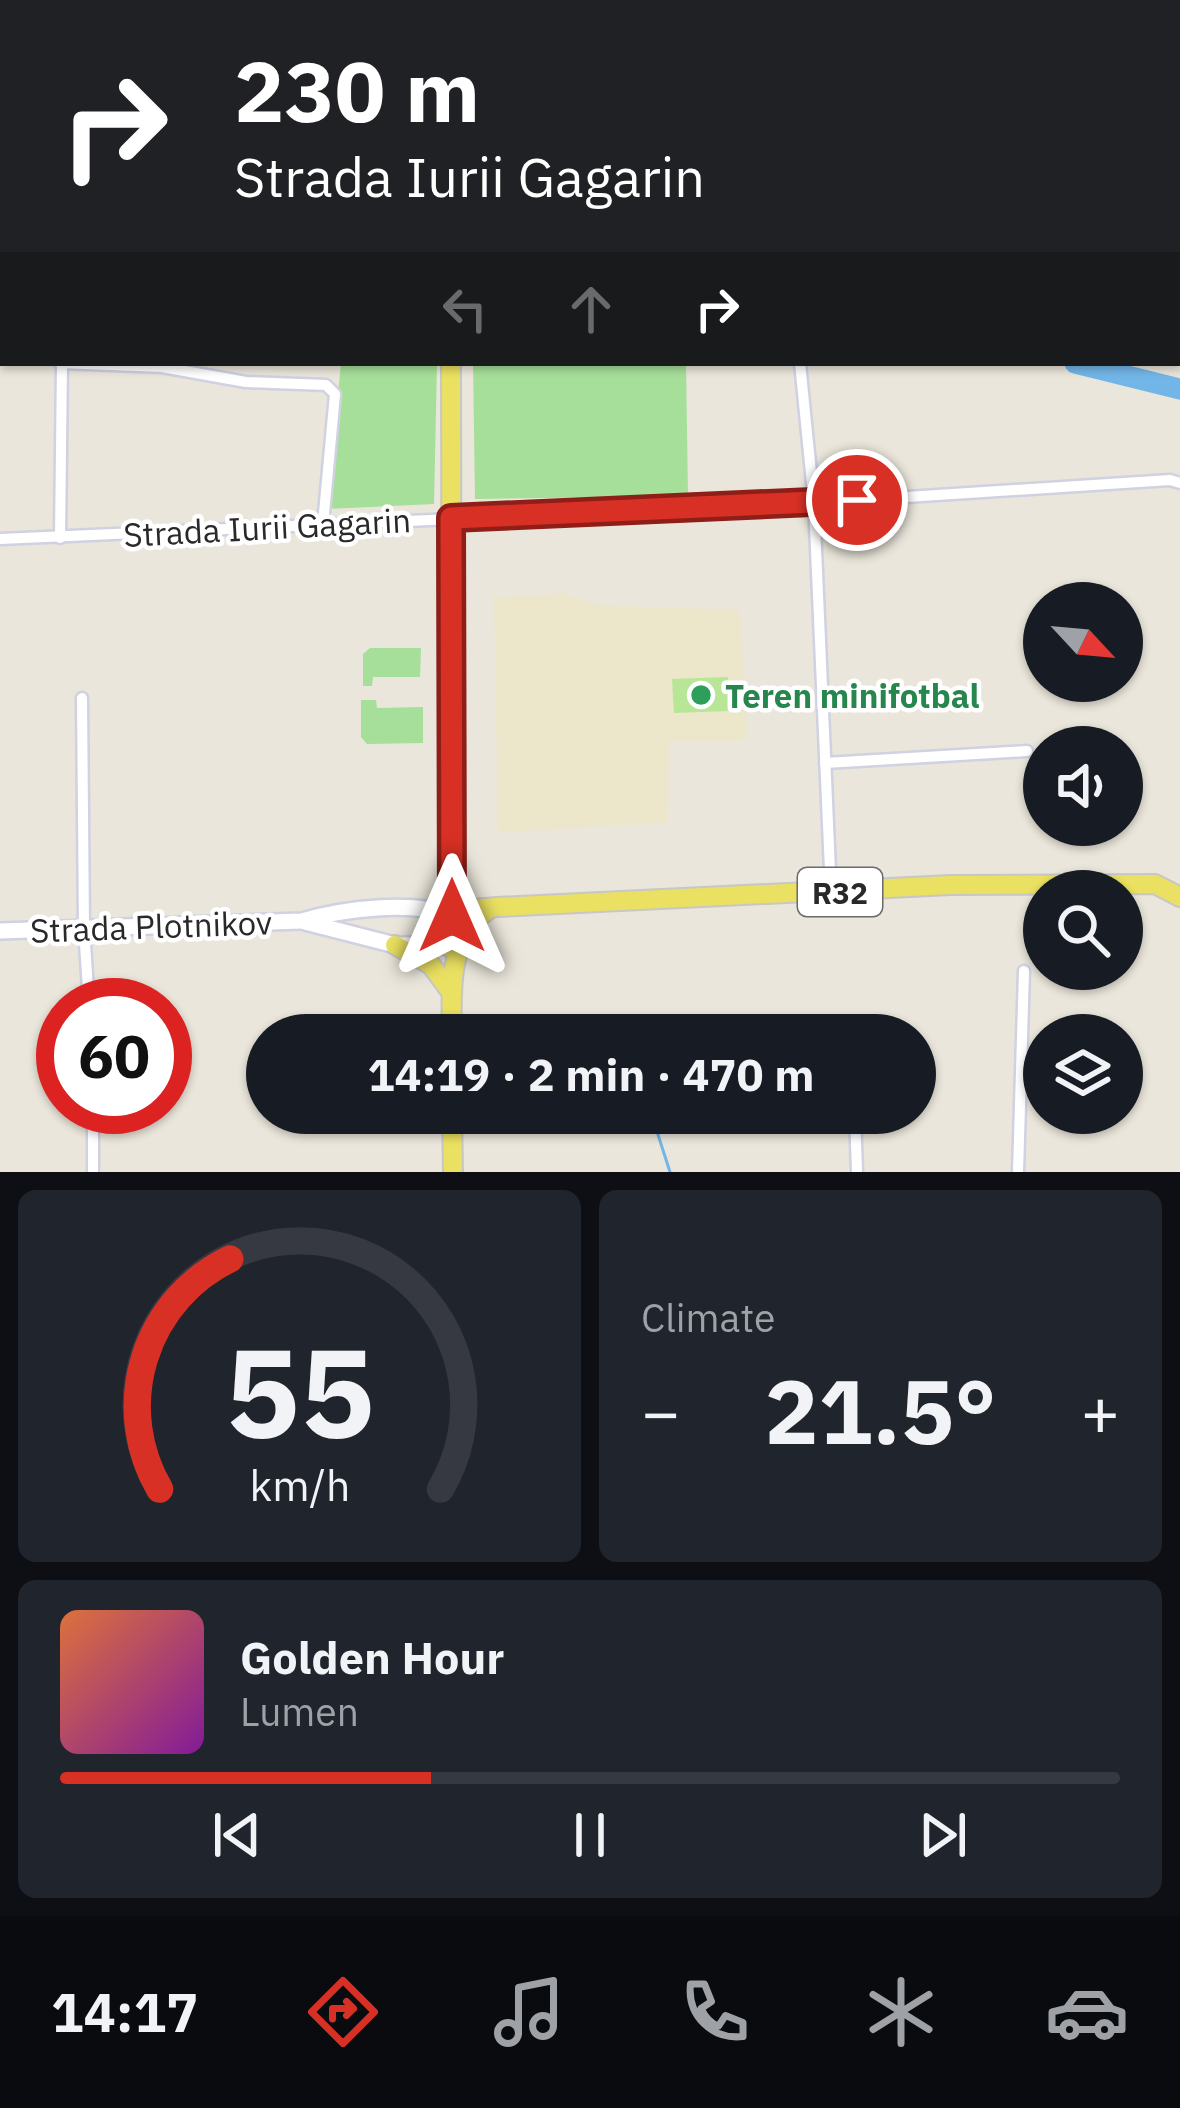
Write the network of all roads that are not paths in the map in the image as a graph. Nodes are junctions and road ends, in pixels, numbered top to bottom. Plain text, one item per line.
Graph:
1 (61, 366) edge
2 (137, 366) edge
3 (452, 366) edge
4 (800, 366) edge
5 (1180, 484) edge
6 (814, 503) junction
7 (451, 518) junction
8 (322, 524) junction
9 (60, 538) junction
10 (0, 539) edge
11 (82, 698) dead end
12 (1023, 751) edge
13 (825, 763) junction
14 (831, 893) junction
15 (1180, 897) edge
16 (302, 921) junction
17 (85, 928) junction
18 (455, 930) junction
19 (0, 931) edge
20 (395, 945) junction
21 (88, 978) edge
22 (1023, 990) edge
23 (451, 992) junction
24 (452, 1014) edge
25 (93, 1134) edge
26 (452, 1134) edge
27 (856, 1134) edge
28 (93, 1172) edge
29 (452, 1172) edge
30 (857, 1172) edge
31 (1018, 1172) edge

1 - 9 street
2 - 8 street
3 - 7 main road
4 - 6 street
5 - 6 street, Strada Iurii Gagarin
6 - 7 street, Strada Iurii Gagarin
6 - 13 street
7 - 8 street, Strada Iurii Gagarin
7 - 18 main road
8 - 9 street, Strada Iurii Gagarin
9 - 10 street, Strada Iurii Gagarin
11 - 17 street
12 - 13 street
13 - 14 street
14 - 15 main road, R32
14 - 18 main road, R32
16 - 17 main road, Strada Plotnikov
16 - 18 main road, Strada Plotnikov
16 - 20 main road, Strada Plotnikov
17 - 19 main road, Strada Plotnikov
17 - 21 street
18 - 20 main road, Strada Plotnikov
18 - 23 main road
20 - 23 main road
22 - 31 street
23 - 24 main road
25 - 28 street
26 - 29 main road
27 - 30 street

